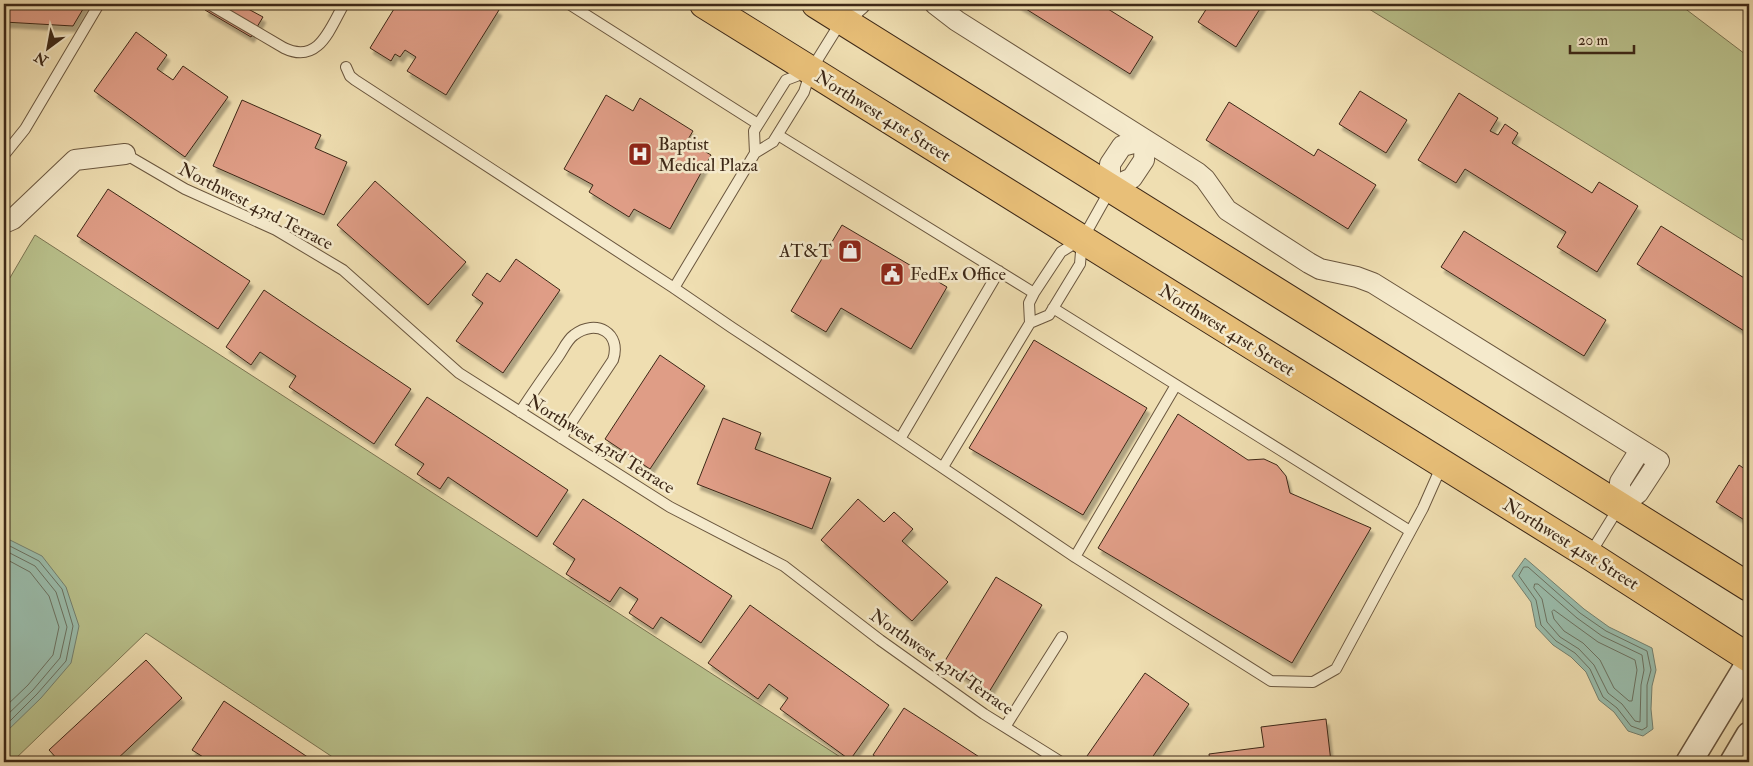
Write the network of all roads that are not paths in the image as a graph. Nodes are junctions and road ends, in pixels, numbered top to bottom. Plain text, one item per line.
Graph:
1 (99, 4) edge
2 (209, 4) edge
3 (344, 4) edge
4 (568, 4) edge
5 (704, 4) edge
6 (816, 4) edge
7 (936, 4) edge
8 (849, 9) edge
9 (346, 67) dead end
10 (811, 70) junction
11 (758, 124) junction
12 (778, 134) junction
13 (1145, 140) junction
14 (755, 152) junction
15 (125, 154) joint
16 (4, 155) edge
17 (1110, 188) junction
18 (4, 223) edge
19 (1082, 240) junction
20 (999, 271) junction
21 (674, 288) junction
22 (1034, 293) junction
23 (1053, 308) junction
24 (1030, 323) junction
25 (1176, 385) junction
26 (520, 412) junction
27 (561, 438) junction
28 (900, 439) junction
29 (1640, 450) junction
30 (1442, 464) junction
31 (943, 467) junction
32 (1620, 506) junction
33 (1410, 532) junction
34 (1589, 555) junction
35 (1075, 557) junction
36 (1749, 586) edge
37 (1062, 637) dead end
38 (1749, 658) edge
39 (1749, 663) edge
40 (1005, 727) junction
41 (1749, 735) edge
42 (1061, 762) edge
43 (1689, 762) edge
44 (1733, 762) edge

1 - 16 lane
2 - 3 lane
4 - 11 lane
5 - 10 main road, Northwest 41st Street
6 - 8 main road
7 - 13 street
8 - 10 lane
8 - 17 main road
9 - 21 lane
10 - 11 lane
10 - 12 lane
10 - 19 main road, Northwest 41st Street
11 - 14 lane
12 - 14 lane
12 - 20 lane
13 - 17 street
13 - 29 street
14 - 21 lane
15 - 18 street
15 - 26 lane, Northwest 43rd Terrace
17 - 19 lane
17 - 32 main road
19 - 22 lane
19 - 23 lane
19 - 30 main road, Northwest 41st Street
20 - 22 lane
20 - 28 lane
21 - 28 lane
22 - 24 lane
23 - 24 lane
23 - 25 lane
24 - 31 lane
25 - 33 lane
25 - 35 lane
26 - 27 lane, Northwest 43rd Terrace
26 - 27 lane
27 - 40 lane, Northwest 43rd Terrace
28 - 31 lane
29 - 32 street
29 - 32 street
30 - 33 lane
30 - 34 main road, Northwest 41st Street
31 - 35 lane
32 - 34 lane
32 - 36 main road
33 - 35 lane
34 - 38 main road, Northwest 41st Street
37 - 40 lane
39 - 43 street
40 - 42 lane, Northwest 43rd Terrace
41 - 44 street

